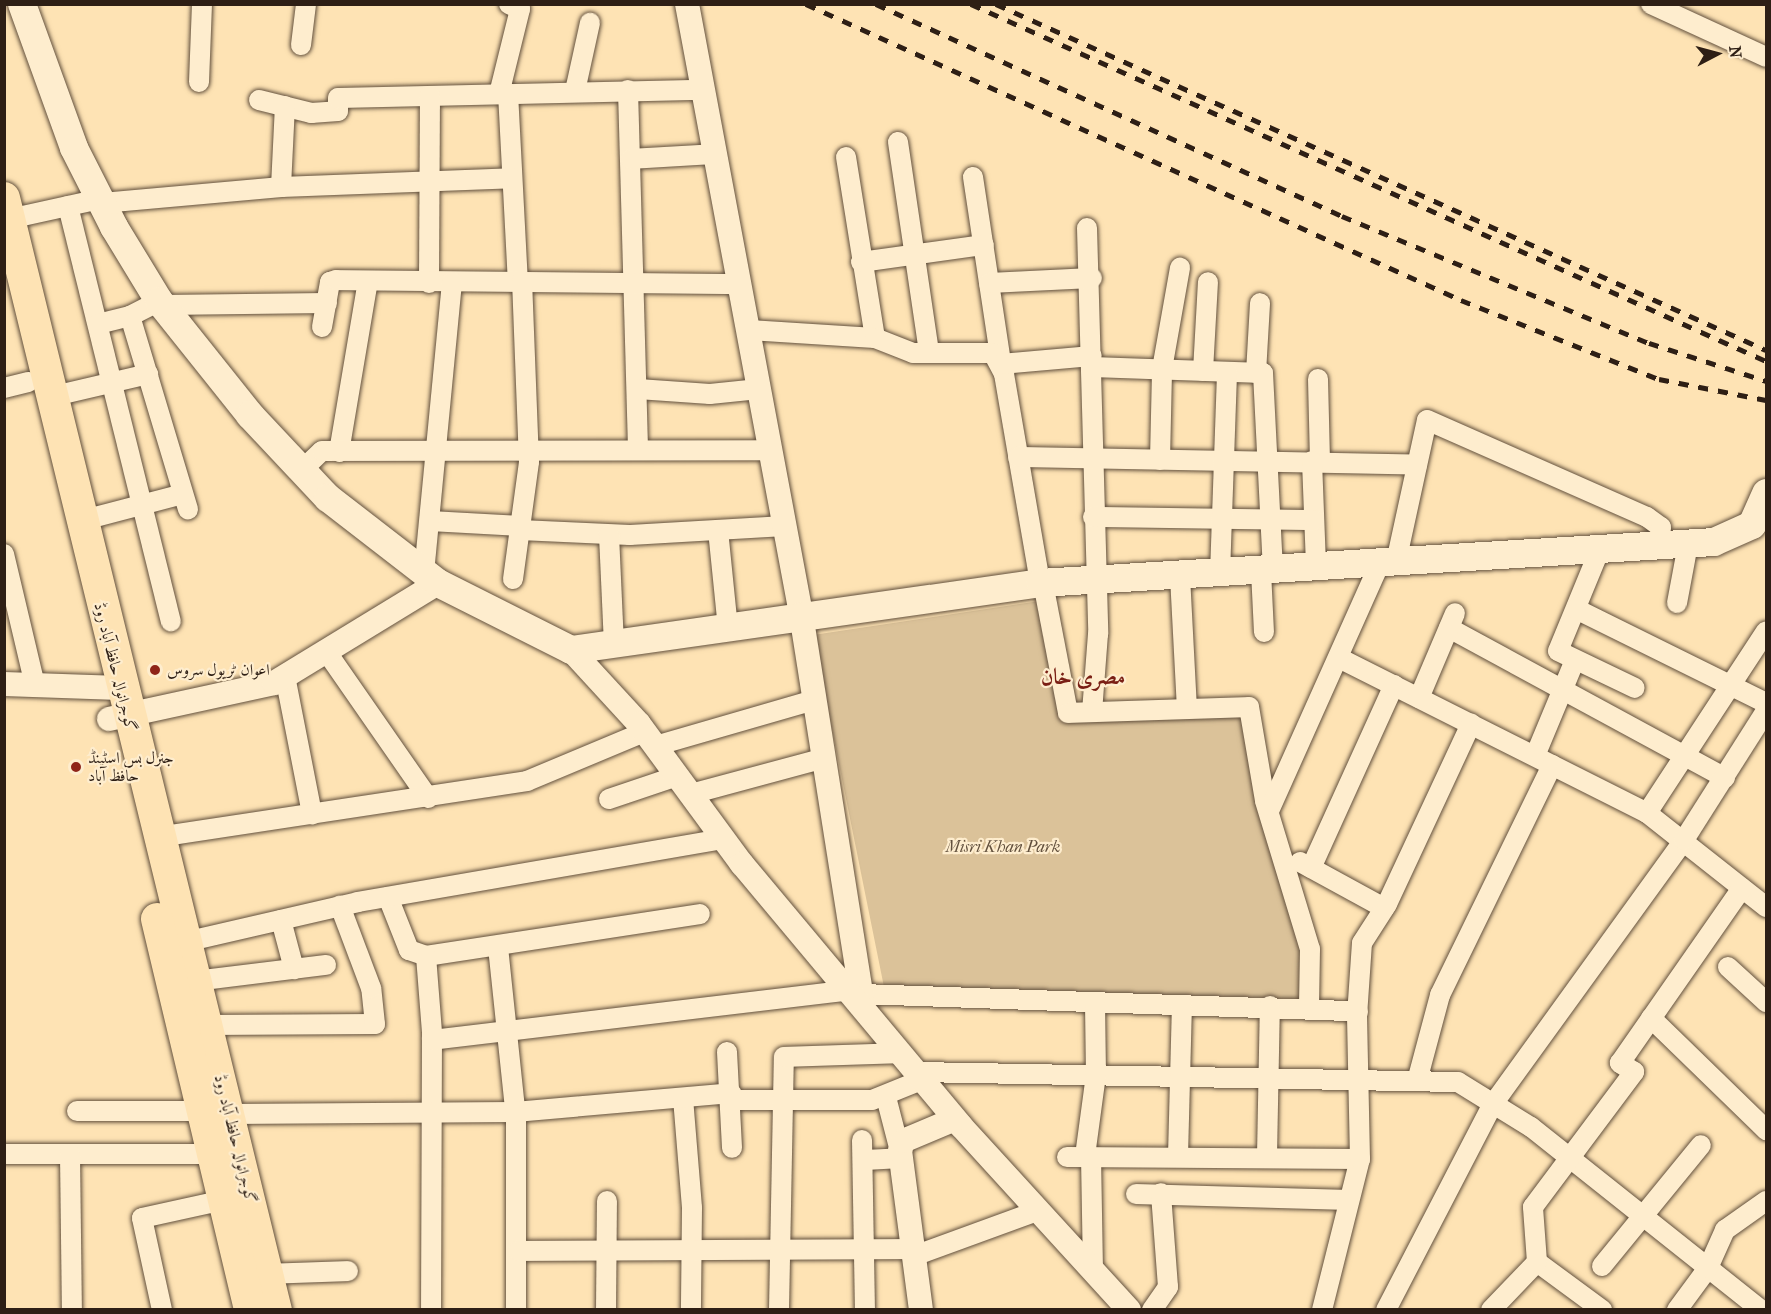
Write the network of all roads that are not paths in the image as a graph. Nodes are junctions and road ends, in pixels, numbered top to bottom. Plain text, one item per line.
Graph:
1 (22, 4) edge
2 (202, 4) edge
3 (306, 4) edge
4 (509, 4) edge
5 (687, 4) edge
6 (1651, 4) edge
7 (590, 23) dead end
8 (301, 45) dead end
9 (1767, 57) edge
10 (199, 82) dead end
11 (628, 90) junction
12 (704, 90) junction
13 (575, 91) junction
14 (504, 93) junction
15 (430, 96) junction
16 (259, 100) dead end
17 (285, 106) junction
18 (898, 142) dead end
19 (716, 154) junction
20 (846, 157) dead end
21 (631, 159) junction
22 (973, 177) dead end
23 (512, 178) junction
24 (430, 182) junction
25 (281, 187) junction
26 (101, 201) junction
27 (68, 206) junction
28 (7, 209) edge
29 (1088, 228) dead end
30 (984, 245) junction
31 (914, 255) junction
32 (861, 262) junction
33 (1180, 268) dead end
34 (1092, 278) junction
35 (368, 281) junction
36 (520, 281) junction
37 (452, 282) junction
38 (1208, 282) dead end
39 (429, 283) junction
40 (637, 283) junction
41 (989, 283) junction
42 (740, 284) junction
43 (4, 286) edge
44 (161, 303) junction
45 (327, 303) junction
46 (1260, 303) dead end
47 (130, 316) junction
48 (98, 324) junction
49 (322, 327) dead end
50 (748, 330) junction
51 (875, 338) junction
52 (929, 352) junction
53 (1092, 361) junction
54 (1001, 363) junction
55 (1162, 369) junction
56 (1203, 371) junction
57 (1227, 372) junction
58 (1256, 373) junction
59 (148, 374) junction
60 (1318, 379) dead end
61 (112, 383) junction
62 (28, 389) edge
63 (638, 389) junction
64 (759, 389) junction
65 (529, 450) junction
66 (638, 450) junction
67 (771, 450) junction
68 (339, 452) junction
69 (436, 453) junction
70 (1018, 457) junction
71 (1224, 459) junction
72 (1091, 460) junction
73 (1160, 460) junction
74 (1268, 460) junction
75 (1316, 462) junction
76 (1417, 465) junction
77 (300, 472) junction
78 (1767, 493) edge
79 (142, 505) junction
80 (1093, 517) junction
81 (1222, 519) junction
82 (1270, 520) junction
83 (1314, 520) junction
84 (80, 521) junction
85 (430, 521) junction
86 (784, 526) junction
87 (521, 528) junction
88 (718, 530) junction
89 (609, 535) junction
90 (1688, 544) junction
91 (1659, 546) junction
92 (1600, 549) junction
93 (4, 554) edge
94 (1388, 563) junction
95 (1316, 567) junction
96 (1267, 571) junction
97 (1220, 574) junction
98 (1180, 576) junction
99 (431, 578) junction
100 (513, 579) dead end
101 (1095, 580) junction
102 (1042, 583) junction
103 (1677, 603) dead end
104 (1575, 609) junction
105 (801, 615) junction
106 (171, 621) dead end
107 (728, 628) junction
108 (1767, 631) edge
109 (1264, 632) dead end
110 (614, 646) junction
111 (571, 650) junction
112 (326, 651) junction
113 (1339, 658) junction
114 (1575, 660) junction
115 (285, 676) junction
116 (4, 684) edge
117 (1732, 684) junction
118 (35, 685) junction
119 (1394, 685) junction
120 (1635, 688) dead end
121 (1563, 690) junction
122 (1419, 698) junction
123 (814, 700) junction
124 (114, 703) junction
125 (1767, 703) edge
126 (1187, 708) junction
127 (1767, 711) edge
128 (1092, 712) junction
129 (1471, 724) junction
130 (650, 739) junction
131 (1683, 756) junction
132 (824, 758) junction
133 (1544, 761) junction
134 (1725, 778) junction
135 (684, 785) junction
136 (428, 798) junction
137 (609, 799) dead end
138 (1269, 811) junction
139 (1647, 813) junction
140 (312, 814) junction
141 (158, 837) junction
142 (724, 839) junction
143 (1684, 840) junction
144 (1283, 852) junction
145 (1311, 868) junction
146 (1742, 888) junction
147 (388, 897) junction
148 (1764, 900) edge
149 (340, 906) junction
150 (1384, 908) junction
151 (700, 914) dead end
152 (281, 920) junction
153 (185, 942) junction
154 (498, 947) junction
155 (426, 956) junction
156 (326, 965) dead end
157 (1728, 967) dead end
158 (294, 969) junction
159 (195, 981) junction
160 (858, 996) junction
161 (1767, 1002) edge
162 (1095, 1003) junction
163 (1182, 1006) junction
164 (1269, 1006) junction
165 (1309, 1006) junction
166 (1358, 1011) junction
167 (1651, 1018) junction
168 (206, 1025) junction
169 (506, 1034) junction
170 (432, 1040) junction
171 (727, 1052) dead end
172 (902, 1053) junction
173 (1096, 1075) junction
174 (920, 1076) junction
175 (1181, 1077) junction
176 (1269, 1078) junction
177 (1358, 1080) junction
178 (1418, 1081) junction
179 (732, 1096) junction
180 (886, 1097) junction
181 (683, 1098) junction
182 (783, 1100) junction
183 (1493, 1104) junction
184 (77, 1111) dead end
185 (515, 1112) junction
186 (216, 1113) junction
187 (432, 1115) junction
188 (955, 1119) junction
189 (1767, 1130) edge
190 (862, 1140) dead end
191 (1701, 1145) dead end
192 (732, 1148) dead end
193 (4, 1154) edge
194 (70, 1154) junction
195 (213, 1154) junction
196 (901, 1154) junction
197 (1178, 1156) junction
198 (1267, 1156) junction
199 (1081, 1157) junction
200 (1567, 1158) junction
201 (1360, 1159) junction
202 (865, 1160) junction
203 (1161, 1193) junction
204 (1136, 1194) dead end
205 (224, 1200) junction
206 (1349, 1200) junction
207 (607, 1201) dead end
208 (1767, 1201) edge
209 (1037, 1211) junction
210 (1642, 1218) junction
211 (865, 1250) junction
212 (518, 1251) junction
213 (606, 1252) junction
214 (779, 1252) junction
215 (914, 1252) junction
216 (691, 1253) junction
217 (1537, 1262) junction
218 (1602, 1266) dead end
219 (1708, 1268) junction
220 (348, 1270) dead end
221 (1093, 1272) junction
222 (267, 1274) junction
223 (1390, 1308) edge
224 (1601, 1309) edge
225 (72, 1310) edge
226 (162, 1310) edge
227 (250, 1310) edge
228 (276, 1310) edge
229 (431, 1310) edge
230 (516, 1310) edge
231 (606, 1310) edge
232 (691, 1310) edge
233 (779, 1310) edge
234 (865, 1310) edge
235 (921, 1310) edge
236 (1129, 1310) edge
237 (1152, 1310) edge
238 (1322, 1310) edge
239 (1491, 1310) edge
240 (1677, 1310) edge
241 (1761, 1310) edge

1 - 26 main road
2 - 10 street
3 - 8 street
4 - 14 street
5 - 12 street
6 - 9 street
7 - 13 street
11 - 12 street
11 - 13 street
11 - 21 street
12 - 19 street
13 - 14 street
14 - 15 street
14 - 23 street
15 - 17 street
15 - 24 street
16 - 17 street
17 - 25 street
18 - 31 street
19 - 21 street
19 - 42 street
20 - 32 street
21 - 40 street
22 - 30 street
23 - 24 street
23 - 36 street
24 - 25 street
24 - 39 street
25 - 26 street
26 - 27 street
26 - 44 main road
27 - 28 street
27 - 48 street
28 - 62 main road, گوجرانوالہ حافظ آباد روڈ
29 - 34 street
30 - 31 street
30 - 41 street
31 - 32 street
31 - 52 street
32 - 51 street
33 - 55 street
34 - 41 street
34 - 53 street
35 - 39 street
35 - 45 street
35 - 68 street
36 - 37 street
36 - 40 street
36 - 65 street
37 - 39 street
37 - 69 street
38 - 56 street
40 - 42 street
40 - 63 street
41 - 54 street
42 - 50 street
43 - 62 main road, گوجرانوالہ حافظ آباد روڈ
44 - 45 street
44 - 47 street
44 - 77 main road
45 - 49 street
46 - 58 street
47 - 48 street
47 - 59 street
48 - 61 street
50 - 51 street
50 - 64 street
51 - 52 street
52 - 54 street
53 - 54 street
53 - 55 street
53 - 72 street
54 - 70 street
55 - 56 street
55 - 73 street
56 - 57 street
57 - 58 street
57 - 71 street
58 - 74 street
59 - 61 street
59 - 79 street
60 - 75 street
61 - 62 street
61 - 79 street
62 - 84 main road, گوجرانوالہ حافظ آباد روڈ
62 - 124 main road, گوجرانوالہ حافظ آباد روڈ
63 - 64 street
63 - 66 street
64 - 67 street
65 - 66 street
65 - 69 street
65 - 87 street
66 - 67 street
67 - 86 street
68 - 69 street
68 - 77 street
69 - 85 street
70 - 72 street
70 - 102 street
71 - 73 street
71 - 74 street
71 - 81 street
72 - 73 street
72 - 80 street
74 - 75 street
74 - 82 street
75 - 76 street
75 - 83 street
76 - 91 street
76 - 94 street
77 - 99 main road
78 - 90 main road
79 - 84 street
79 - 106 street
80 - 81 street
80 - 101 street
81 - 82 street
81 - 97 street
82 - 83 street
82 - 96 street
83 - 95 street
84 - 124 main road, گوجرانوالہ حافظ آباد روڈ
85 - 87 street
85 - 99 street
86 - 88 street
86 - 105 street
87 - 89 street
87 - 100 street
88 - 89 street
88 - 107 street
89 - 110 street
90 - 91 main road
90 - 103 street
91 - 92 main road
92 - 94 main road
92 - 104 street
93 - 118 street
94 - 95 main road
94 - 113 street
95 - 96 main road
96 - 97 main road
96 - 109 street
97 - 98 main road
98 - 101 main road
98 - 126 street
99 - 111 main road
99 - 112 street
101 - 102 main road
101 - 128 street
102 - 105 main road
102 - 128 street
104 - 114 street
104 - 117 street
105 - 107 main road
105 - 123 street
107 - 110 main road
108 - 117 street
110 - 111 main road
111 - 130 street
112 - 115 street
112 - 136 street
113 - 119 street
113 - 138 street
114 - 120 street
114 - 121 street
115 - 124 street
115 - 140 street
116 - 118 street
117 - 125 street
117 - 131 street
118 - 124 street
119 - 122 street
119 - 145 street
121 - 122 street
121 - 131 street
121 - 133 street
122 - 129 street
123 - 130 street
123 - 132 street
124 - 141 main road, گوجرانوالہ حافظ آباد روڈ
124 - 186 main road, گوجرانوالہ حافظ آباد روڈ
126 - 128 street
126 - 138 street
127 - 134 street
129 - 133 street
129 - 150 street
130 - 135 street
130 - 136 street
131 - 134 street
131 - 139 street
132 - 135 street
132 - 160 street
133 - 139 street
133 - 178 street
134 - 143 street
135 - 137 street
135 - 142 street
136 - 140 street
138 - 144 street
139 - 143 street
140 - 141 street
141 - 153 main road, گوجرانوالہ حافظ آباد روڈ
142 - 147 street
142 - 160 street
143 - 146 street
143 - 183 street
144 - 145 street
144 - 165 street
145 - 150 street
146 - 148 street
146 - 167 street
147 - 149 street
147 - 155 street
149 - 152 street
149 - 168 street
150 - 166 street
151 - 154 street
152 - 153 street
152 - 158 street
153 - 159 main road, گوجرانوالہ حافظ آباد روڈ
154 - 155 street
154 - 169 street
155 - 170 street
156 - 158 street
157 - 161 street
158 - 159 street
159 - 168 main road, گوجرانوالہ حافظ آباد روڈ
160 - 162 street
160 - 169 street
160 - 172 street
162 - 163 street
162 - 173 street
163 - 164 street
163 - 175 street
164 - 165 street
164 - 176 street
165 - 166 street
166 - 177 street
167 - 189 street
167 - 200 street
168 - 186 main road, گوجرانوالہ حافظ آباد روڈ
169 - 170 street
169 - 185 street
170 - 187 street
171 - 179 street
172 - 174 street
172 - 182 street
173 - 174 street
173 - 175 street
173 - 199 street
174 - 180 street
174 - 188 street
175 - 176 street
175 - 197 street
176 - 177 street
176 - 198 street
177 - 178 street
177 - 201 street
178 - 183 street
179 - 181 street
179 - 182 street
179 - 192 street
180 - 182 street
180 - 196 street
181 - 185 street
181 - 216 street
182 - 214 street
183 - 200 street
183 - 223 street
184 - 186 street
185 - 187 street
185 - 212 street
186 - 187 street
186 - 195 main road, گوجرانوالہ حافظ آباد روڈ
186 - 222 main road, گوجرانوالہ حافظ آباد روڈ
187 - 229 street
188 - 196 street
188 - 209 street
190 - 202 street
191 - 210 street
193 - 194 street
194 - 195 street
194 - 225 street
195 - 205 main road, گوجرانوالہ حافظ آباد روڈ
196 - 202 street
196 - 215 street
197 - 198 street
197 - 199 street
198 - 201 street
199 - 221 street
200 - 210 street
200 - 217 street
201 - 206 street
202 - 211 street
203 - 204 street
203 - 206 street
203 - 237 street
205 - 226 street
205 - 227 main road, گوجرانوالہ حافظ آباد روڈ
206 - 238 street
207 - 213 street
208 - 219 street
209 - 215 street
209 - 221 street
210 - 218 street
210 - 219 street
211 - 214 street
211 - 215 street
211 - 234 street
212 - 213 street
212 - 230 street
213 - 216 street
213 - 231 street
214 - 216 street
214 - 233 street
215 - 235 street
216 - 232 street
217 - 224 street
217 - 239 street
219 - 240 street
219 - 241 street
220 - 222 street
221 - 236 street
222 - 228 main road, گوجرانوالہ حافظ آباد روڈ

